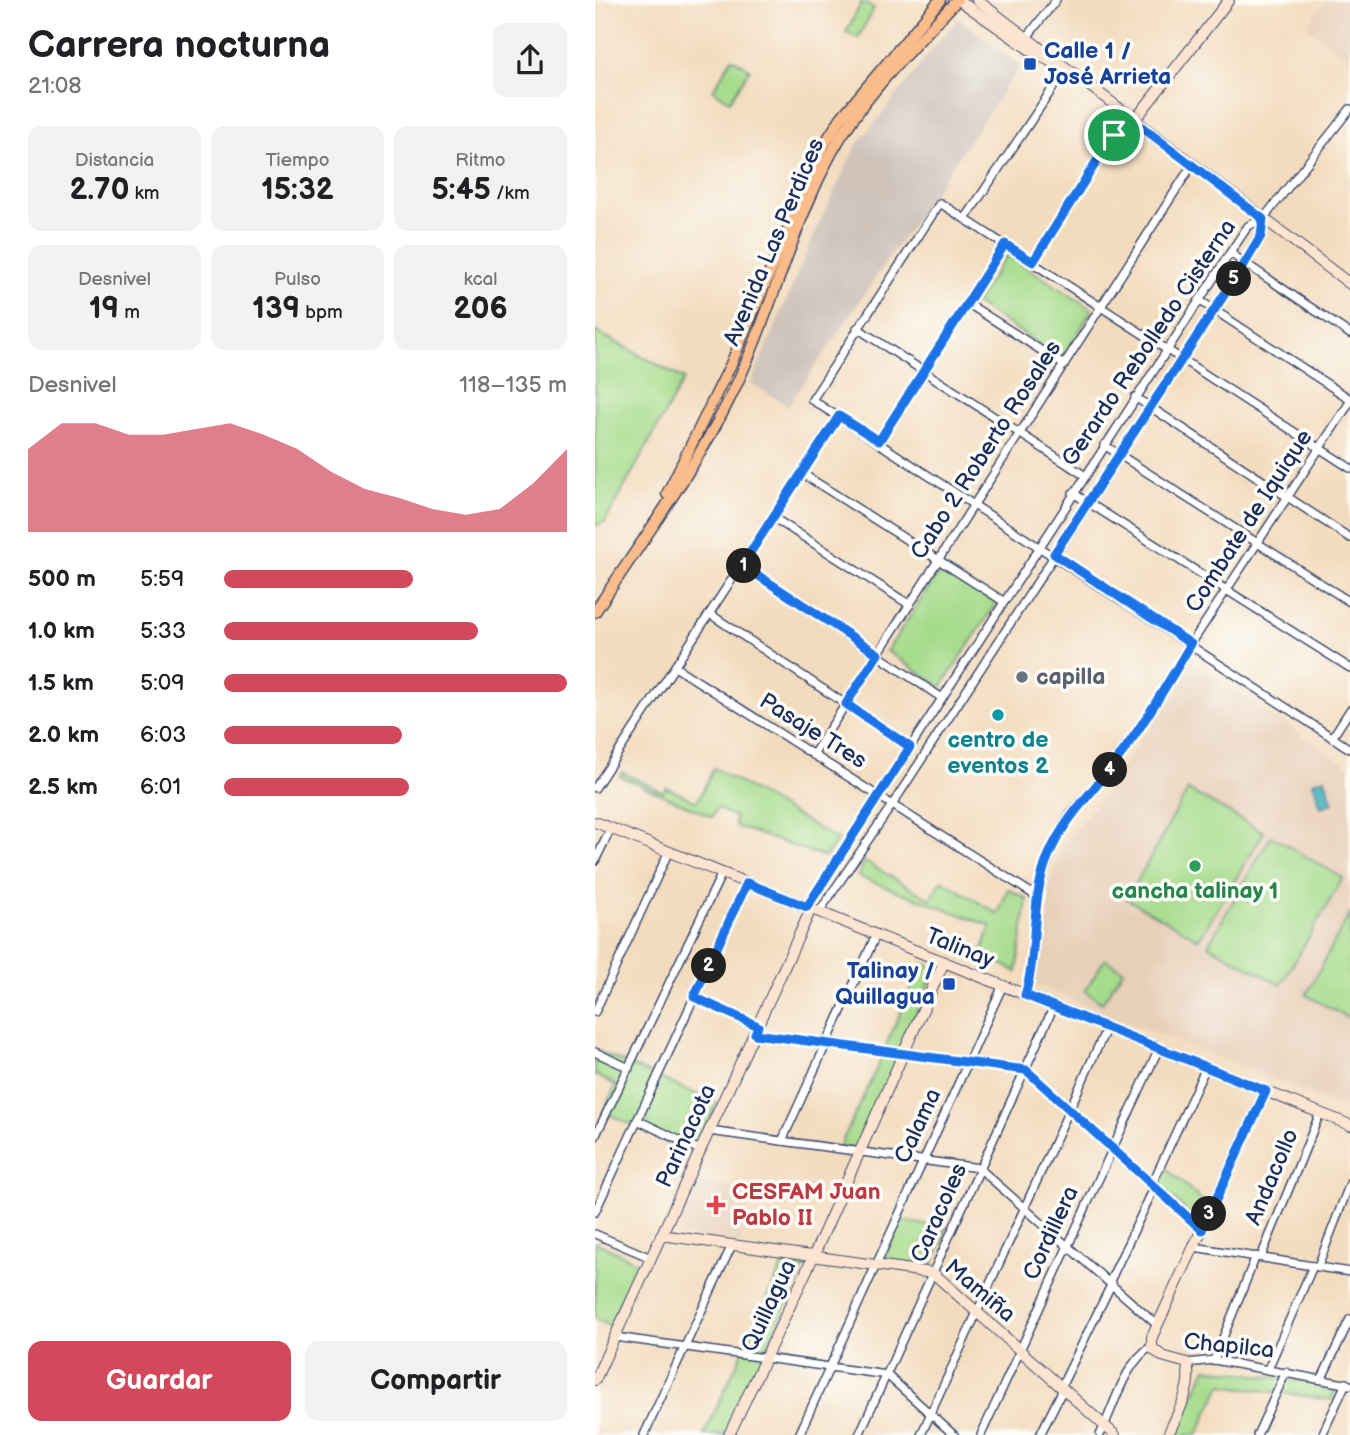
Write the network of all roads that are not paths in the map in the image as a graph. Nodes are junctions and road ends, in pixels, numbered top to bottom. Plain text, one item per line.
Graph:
1 (940, 0) edge
2 (958, 0) edge
3 (977, 0) edge
4 (1056, 0) edge
5 (1229, 0) edge
6 (1028, 36) junction
7 (1063, 68) junction
8 (1350, 109) edge
9 (1130, 118) junction
10 (1192, 165) junction
11 (965, 219) junction
12 (1263, 219) junction
13 (1005, 244) junction
14 (1230, 253) junction
15 (1033, 262) junction
16 (1245, 263) junction
17 (1350, 284) edge
18 (1199, 300) junction
19 (967, 303) junction
20 (1102, 306) junction
21 (1214, 311) junction
22 (857, 328) junction
23 (1350, 334) edge
24 (1167, 348) junction
25 (1182, 358) junction
26 (1064, 365) junction
27 (923, 371) junction
28 (1135, 397) junction
29 (1350, 401) edge
30 (1150, 408) junction
31 (839, 416) junction
32 (1020, 433) junction
33 (879, 441) junction
34 (1104, 445) junction
35 (1320, 449) junction
36 (1119, 454) junction
37 (1350, 468) edge
38 (803, 474) junction
39 (1084, 475) junction
40 (1073, 493) junction
41 (1287, 498) junction
42 (1088, 502) junction
43 (975, 503) junction
44 (655, 518) junction
45 (773, 519) junction
46 (1350, 538) edge
47 (1258, 544) junction
48 (1039, 545) junction
49 (1054, 554) junction
50 (938, 560) junction
51 (742, 565) junction
52 (1227, 589) junction
53 (1003, 601) junction
54 (1350, 602) edge
55 (910, 605) junction
56 (595, 612) edge
57 (710, 614) junction
58 (1191, 644) junction
59 (878, 654) junction
60 (675, 667) junction
61 (1350, 668) edge
62 (942, 698) junction
63 (846, 704) junction
64 (1350, 710) edge
65 (1332, 738) junction
66 (910, 747) junction
67 (1350, 749) edge
68 (813, 755) junction
69 (595, 788) edge
70 (879, 796) junction
71 (892, 805) junction
72 (595, 822) edge
73 (611, 828) junction
74 (669, 851) junction
75 (595, 862) edge
76 (722, 873) junction
77 (747, 883) junction
78 (1036, 896) junction
79 (812, 909) junction
80 (876, 935) junction
81 (944, 962) junction
82 (1003, 985) junction
83 (1025, 995) junction
84 (694, 997) junction
85 (1054, 1006) junction
86 (595, 1012) edge
87 (1107, 1027) junction
88 (757, 1030) junction
89 (826, 1044) junction
90 (1159, 1048) junction
91 (595, 1052) edge
92 (903, 1054) junction
93 (969, 1062) junction
94 (1206, 1067) junction
95 (629, 1068) junction
96 (1026, 1070) junction
97 (1266, 1091) junction
98 (1068, 1111) junction
99 (1320, 1113) junction
100 (637, 1120) junction
101 (1350, 1125) edge
102 (709, 1131) junction
103 (595, 1137) edge
104 (782, 1141) junction
105 (1111, 1148) junction
106 (700, 1150) junction
107 (860, 1152) junction
108 (923, 1160) junction
109 (979, 1168) junction
110 (1350, 1183) edge
111 (1154, 1185) junction
112 (1022, 1209) junction
113 (595, 1212) edge
114 (1202, 1230) junction
115 (595, 1234) edge
116 (661, 1235) junction
117 (1067, 1243) junction
118 (732, 1245) junction
119 (1194, 1247) junction
120 (813, 1257) junction
121 (1258, 1257) junction
122 (651, 1258) junction
123 (876, 1265) junction
124 (1315, 1266) junction
125 (1350, 1272) edge
126 (933, 1273) junction
127 (1111, 1282) junction
128 (976, 1312) junction
129 (1350, 1319) edge
130 (1157, 1325) junction
131 (615, 1337) junction
132 (1151, 1345) junction
133 (685, 1347) junction
134 (1019, 1350) junction
135 (765, 1358) junction
136 (1215, 1360) junction
137 (1188, 1363) junction
138 (830, 1367) junction
139 (1268, 1369) junction
140 (1286, 1372) junction
141 (887, 1375) junction
142 (1322, 1378) junction
143 (595, 1380) edge
144 (1348, 1384) edge
145 (1062, 1388) junction
146 (931, 1414) junction
147 (1102, 1431) edge
148 (644, 1435) edge
149 (729, 1435) edge
150 (799, 1435) edge
151 (859, 1435) edge
152 (921, 1435) edge
153 (954, 1435) edge
154 (981, 1435) edge
155 (1040, 1435) edge
156 (1115, 1435) edge
157 (1168, 1435) edge
158 (1257, 1435) edge
159 (1322, 1435) edge

1 - 44 main road, Avenida Las Perdices
2 - 7 street
2 - 44 main road, Avenida Las Perdices
3 - 6 street
4 - 6 street
5 - 9 street
6 - 7 street
7 - 9 street
7 - 11 street
8 - 12 street
9 - 10 street
9 - 15 street
10 - 12 street
10 - 20 street, Cabo 2 Roberto Rosales
11 - 13 street
11 - 22 street
12 - 14 street, Gerardo Rebolledo Cisterna
12 - 16 street, Gerardo Rebolledo Cisterna
12 - 17 street
13 - 15 street
13 - 19 street
14 - 16 street
14 - 18 street, Gerardo Rebolledo Cisterna
15 - 20 street
16 - 21 street, Gerardo Rebolledo Cisterna
16 - 23 street
18 - 21 street
18 - 24 street, Gerardo Rebolledo Cisterna
19 - 26 street
19 - 27 street
20 - 24 street
20 - 26 street, Cabo 2 Roberto Rosales
21 - 25 street, Gerardo Rebolledo Cisterna
21 - 29 street
22 - 27 street
22 - 31 street
24 - 25 street
24 - 28 street, Gerardo Rebolledo Cisterna
25 - 30 street, Gerardo Rebolledo Cisterna
25 - 35 street
26 - 32 street, Cabo 2 Roberto Rosales
27 - 32 street
27 - 33 street
28 - 30 street
28 - 34 street, Gerardo Rebolledo Cisterna
29 - 35 street, Combate de Iquique
30 - 36 street, Gerardo Rebolledo Cisterna
30 - 41 street
31 - 33 street
31 - 38 street
32 - 39 street
32 - 43 street, Cabo 2 Roberto Rosales
33 - 43 street
34 - 36 street
34 - 39 street, Gerardo Rebolledo Cisterna
35 - 37 street
35 - 41 street, Combate de Iquique
36 - 42 street, Gerardo Rebolledo Cisterna
36 - 47 street
38 - 45 street
38 - 50 street
39 - 40 street, Gerardo Rebolledo Cisterna
40 - 42 street
40 - 48 street, Gerardo Rebolledo Cisterna
41 - 46 street
41 - 47 street, Combate de Iquique
42 - 49 street, Gerardo Rebolledo Cisterna
42 - 52 street
43 - 48 street
43 - 50 street, Cabo 2 Roberto Rosales
44 - 56 main road, Avenida Las Perdices
45 - 51 street
45 - 55 street
47 - 52 street, Combate de Iquique
47 - 54 street
48 - 49 street
48 - 53 street, Gerardo Rebolledo Cisterna
49 - 58 street
49 - 71 street, Gerardo Rebolledo Cisterna
50 - 53 street
50 - 55 street, Cabo 2 Roberto Rosales
51 - 57 street
51 - 59 street
52 - 58 street, Combate de Iquique
52 - 61 street
53 - 62 street, Gerardo Rebolledo Cisterna
55 - 59 street, Cabo 2 Roberto Rosales
57 - 60 street
57 - 63 street
58 - 65 street
58 - 78 street, Combate de Iquique
59 - 62 street
59 - 63 street, Cabo 2 Roberto Rosales
60 - 68 street, Pasaje Tres
60 - 69 street
62 - 66 street, Gerardo Rebolledo Cisterna
63 - 66 street
63 - 68 street, Cabo 2 Roberto Rosales
64 - 65 street
65 - 67 street
66 - 70 street, Gerardo Rebolledo Cisterna
68 - 70 street, Pasaje Tres
70 - 71 street, Pasaje Tres
70 - 79 street, Gerardo Rebolledo Cisterna
71 - 78 street, Pasaje Tres
71 - 79 street, Gerardo Rebolledo Cisterna
72 - 73 street, Talinay
73 - 74 street, Talinay
73 - 75 street
74 - 76 street, Talinay
74 - 86 street
76 - 77 street, Talinay
76 - 95 street
77 - 79 street, Talinay
77 - 84 street
78 - 83 street, Combate de Iquique
79 - 80 street, Talinay
79 - 88 street, Parinacota
80 - 81 street, Talinay
80 - 89 street
81 - 82 street, Talinay
81 - 92 street, Quillagua
82 - 83 street, Talinay
82 - 93 street, Calama
83 - 85 street, Talinay
84 - 88 street
84 - 100 street
85 - 87 street, Talinay
85 - 96 street, Caracoles
87 - 90 street, Talinay
87 - 98 street
88 - 89 street
88 - 102 street, Parinacota
89 - 92 street
89 - 104 street
90 - 94 street, Talinay
90 - 105 street, Cordillera
91 - 95 street
92 - 93 street
92 - 107 street, Quillagua
93 - 96 street
93 - 108 street, Calama
94 - 97 street, Talinay
94 - 111 street
95 - 103 street
96 - 98 street
96 - 109 street, Caracoles
97 - 99 street, Talinay
97 - 114 street
98 - 105 street
98 - 112 street
99 - 101 street, Talinay
99 - 121 street, Andacollo
100 - 106 street
100 - 113 street
102 - 104 street
102 - 106 street, Parinacota
104 - 107 street
105 - 111 street
105 - 117 street, Cordillera
106 - 116 street, Parinacota
107 - 108 street
107 - 120 street, Quillagua
108 - 109 street
108 - 123 street, Calama
109 - 112 street
109 - 126 street, Caracoles
110 - 124 street
111 - 114 street
111 - 127 street
112 - 117 street
112 - 128 street
114 - 119 street
115 - 122 street
116 - 118 street, Mamiña
116 - 122 street, Parinacota
117 - 127 street
117 - 134 street, Cordillera
118 - 120 street, Mamiña
118 - 133 street
119 - 121 street
119 - 130 street
120 - 123 street, Mamiña
120 - 135 street, Quillagua
121 - 124 street
121 - 136 street, Andacollo
122 - 131 street, Parinacota
123 - 126 street, Mamiña
123 - 138 street, Calama
124 - 125 street
124 - 139 street
126 - 128 street, Mamiña
126 - 141 street, Caracoles
127 - 130 street
127 - 145 street
128 - 134 street, Mamiña
128 - 146 street
129 - 142 street
130 - 132 street
131 - 133 street
131 - 143 street, Parinacota
132 - 137 street, Chapilca
132 - 147 street
133 - 135 street
133 - 148 street
134 - 145 street, Mamiña
134 - 154 street, Cordillera
135 - 138 street
135 - 149 street, Quillagua
136 - 137 street, Chapilca
136 - 139 street, Chapilca
137 - 157 street
138 - 141 street
138 - 150 street, Calama
139 - 140 street, Chapilca
140 - 142 street, Chapilca
140 - 158 street
141 - 146 street
141 - 151 street, Caracoles
142 - 144 street, Chapilca
144 - 159 street
145 - 147 street, Mamiña
145 - 155 street
146 - 152 street
146 - 153 street
147 - 156 street, Mamiña

